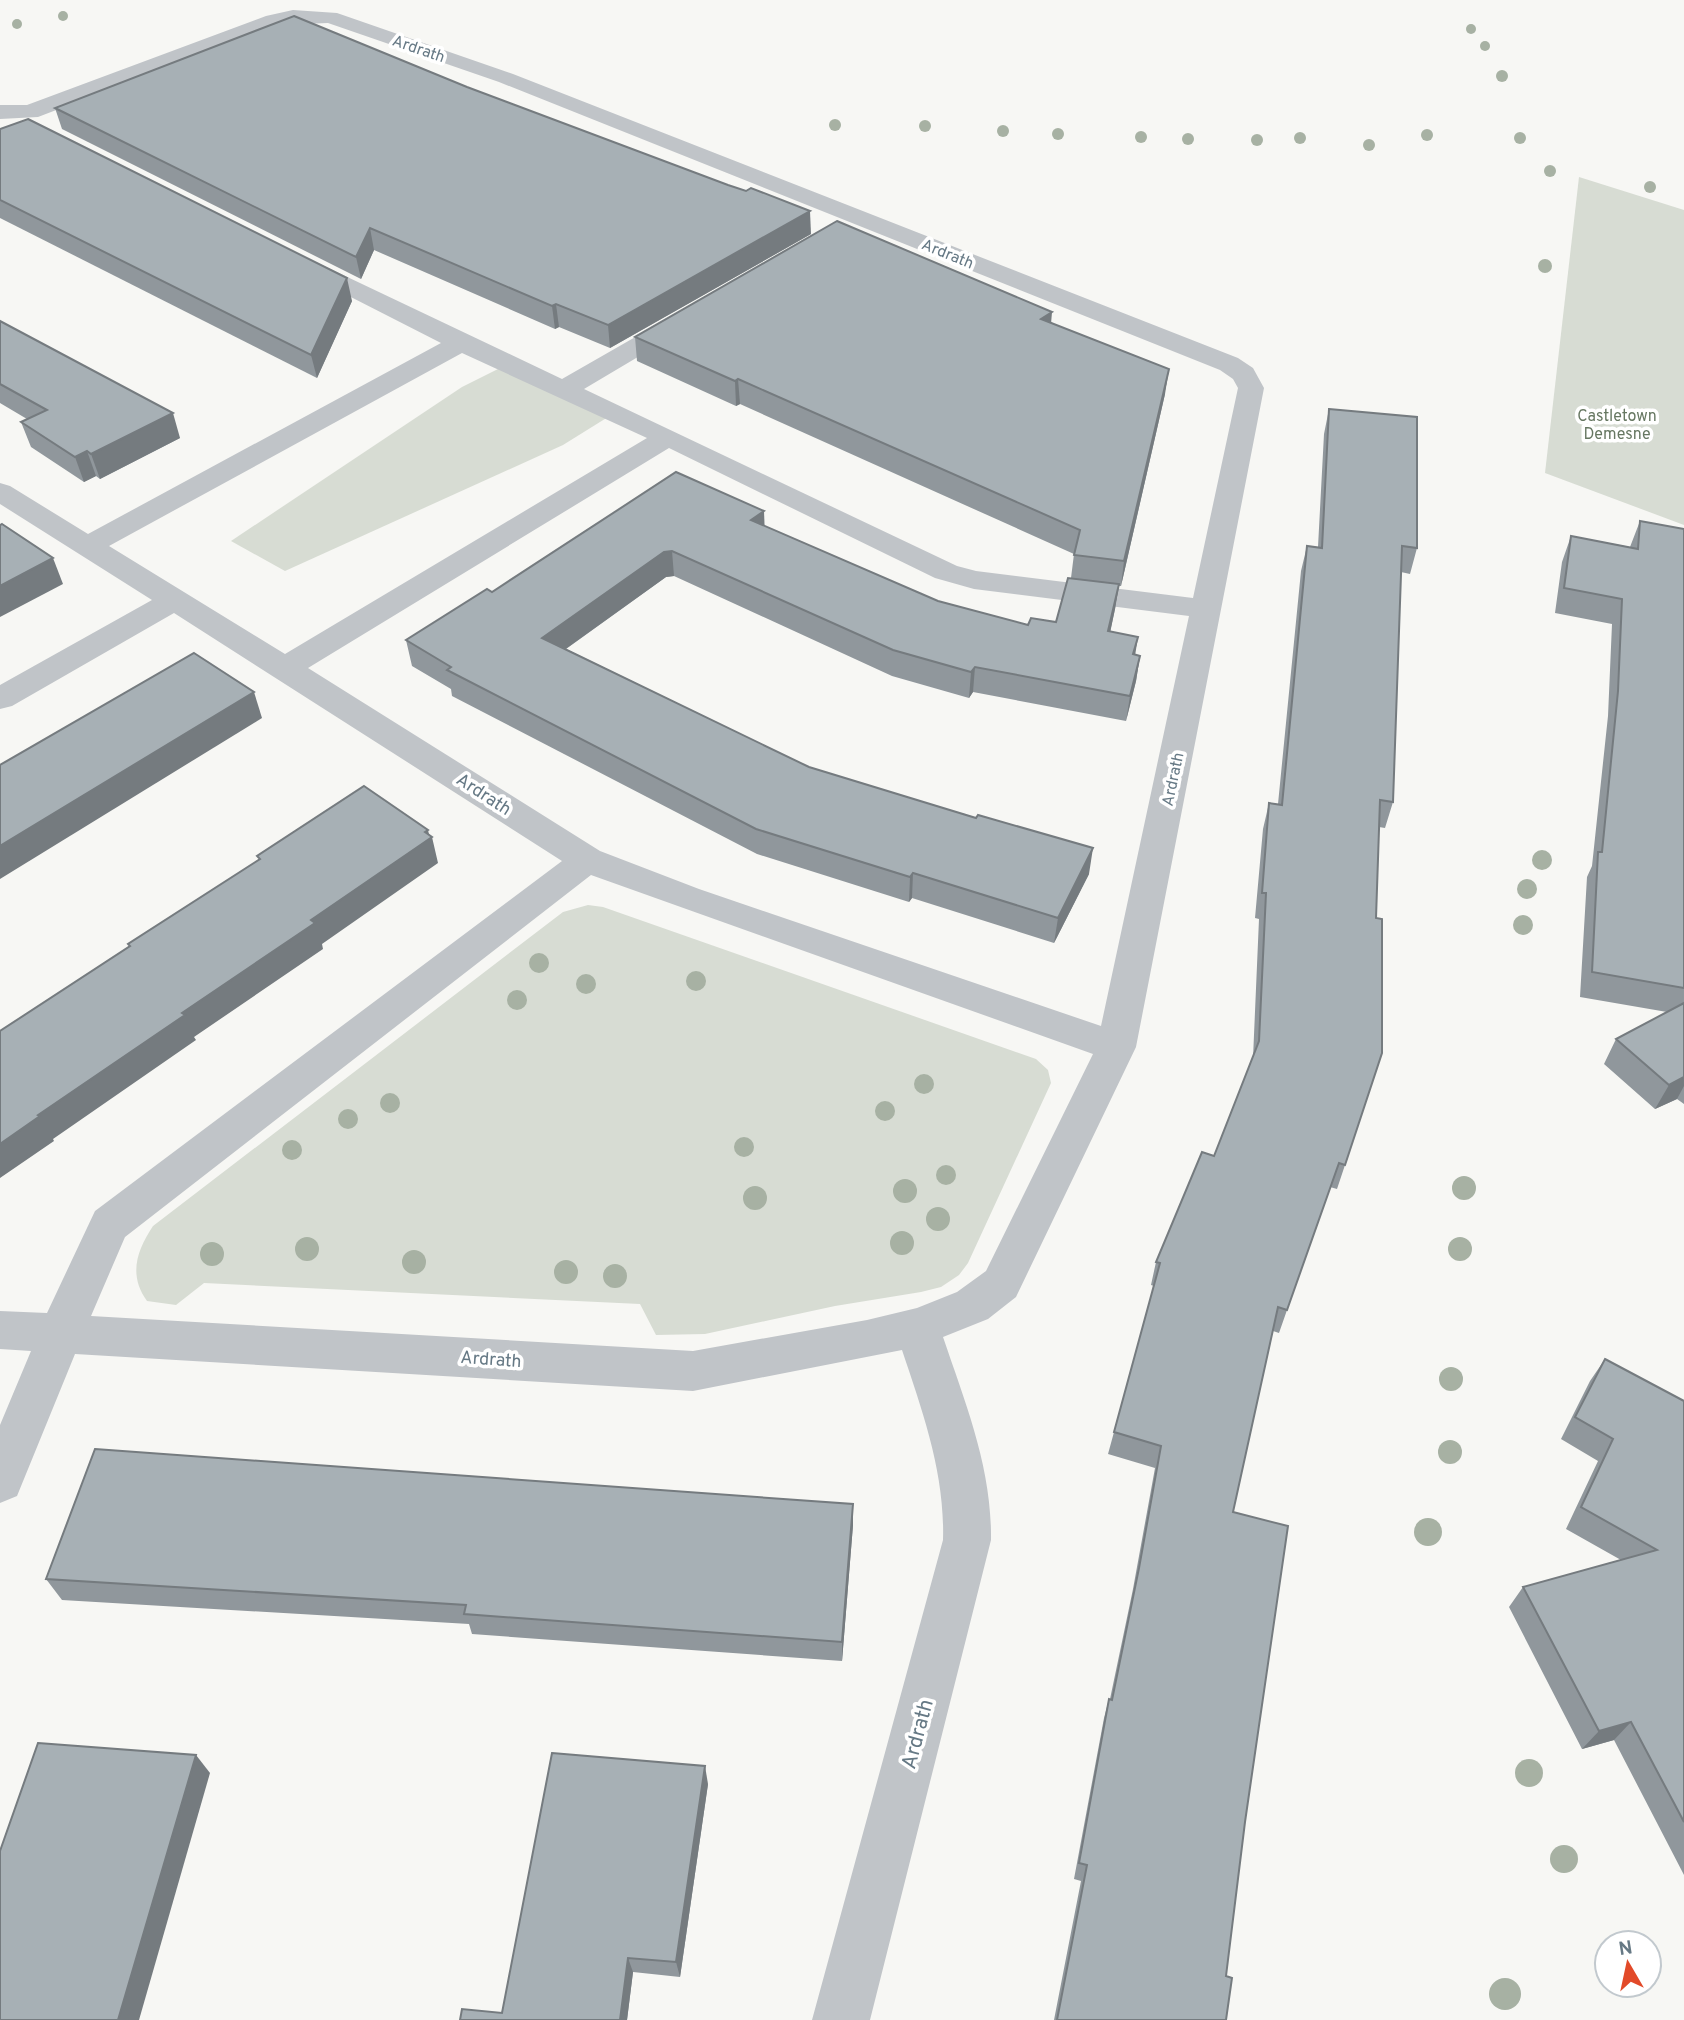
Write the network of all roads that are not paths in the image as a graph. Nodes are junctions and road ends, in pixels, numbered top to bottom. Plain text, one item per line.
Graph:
1 (5, 113) edge
2 (46, 132) edge
3 (861, 218) junction
4 (837, 232) edge
5 (278, 250) edge
6 (705, 307) edge
7 (461, 343) junction
8 (562, 390) junction
9 (668, 437) junction
10 (0, 492) edge
11 (88, 546) junction
12 (174, 600) junction
13 (1206, 609) junction
14 (284, 668) junction
15 (0, 699) edge
16 (587, 860) junction
17 (1116, 1046) junction
18 (917, 1327) junction
19 (0, 1329) edge
20 (61, 1332) junction
21 (0, 1481) edge
22 (841, 2020) edge

1 - 2 street
1 - 3 street, Ardrath
3 - 4 street
3 - 13 street, Ardrath
5 - 7 street
6 - 8 street
7 - 8 street
7 - 11 street
8 - 9 street
9 - 13 street
9 - 14 street
10 - 11 street, Ardrath
11 - 12 street, Ardrath
12 - 14 street, Ardrath
12 - 15 street
13 - 17 street, Ardrath
14 - 16 street, Ardrath
16 - 17 street, Ardrath
16 - 20 street
17 - 18 street, Ardrath
18 - 20 street, Ardrath
18 - 22 street, Ardrath
19 - 20 street, Ardrath
20 - 21 street

